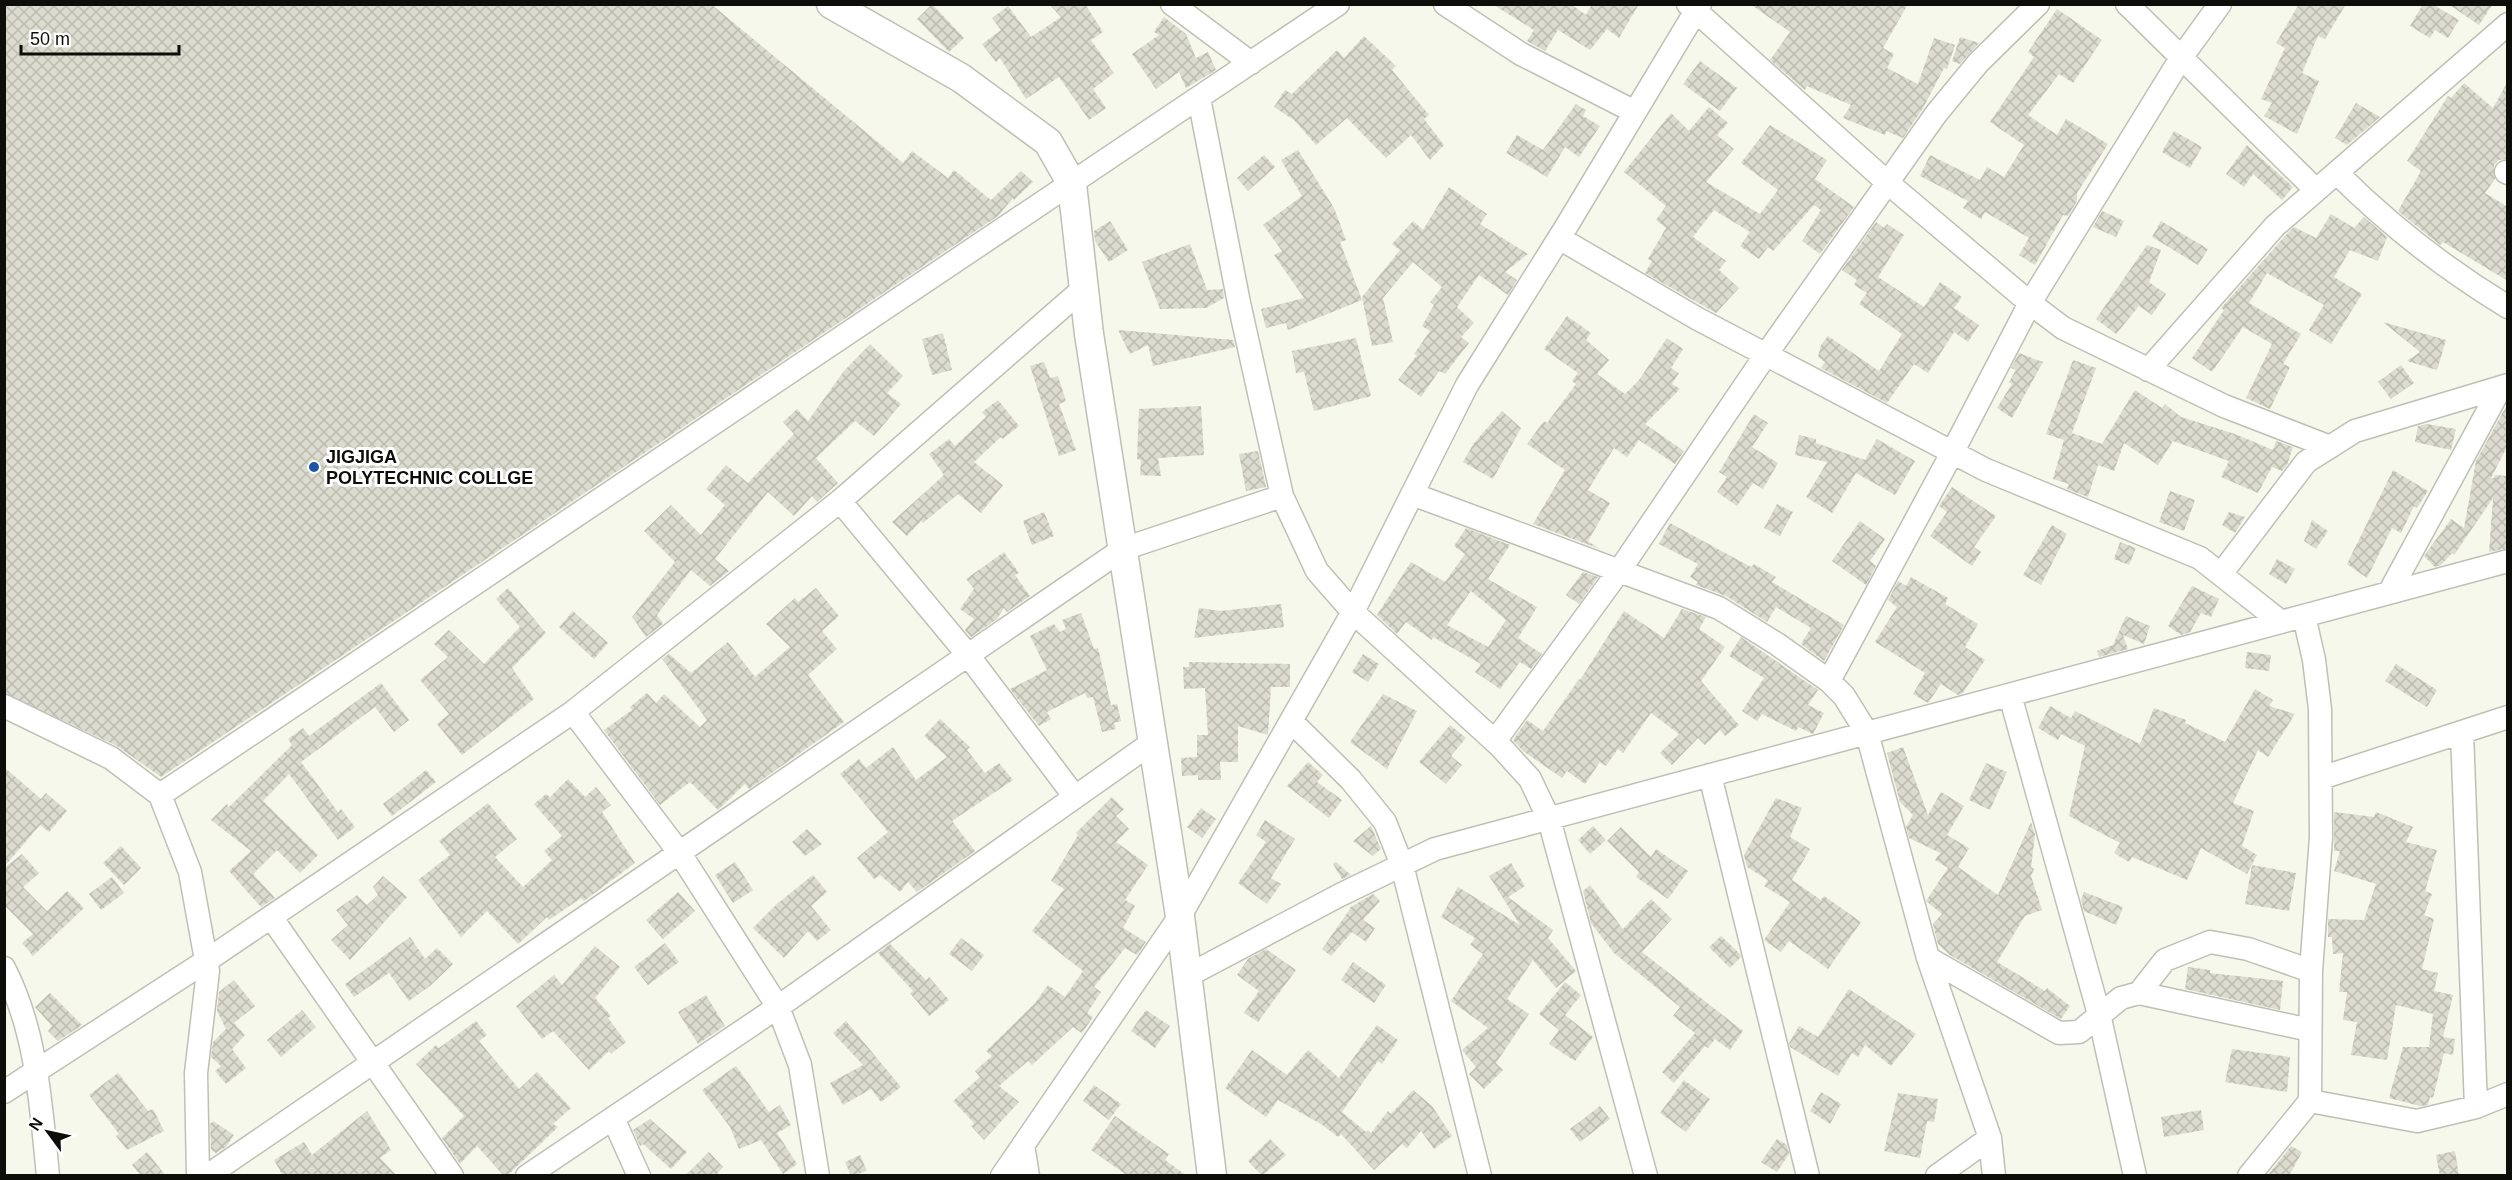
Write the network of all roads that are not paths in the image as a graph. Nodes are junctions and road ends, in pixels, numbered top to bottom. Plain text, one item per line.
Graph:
1 (831, 4) edge
2 (1172, 4) edge
3 (1338, 4) edge
4 (1445, 4) edge
5 (2038, 4) edge
6 (2127, 4) edge
7 (2220, 4) edge
8 (1694, 7) edge
9 (2508, 24) edge
10 (2181, 58) junction
11 (1251, 63) junction
12 (1199, 98) junction
13 (1635, 112) junction
14 (2337, 173) junction
15 (1888, 183) junction
16 (1072, 184) junction
17 (2316, 190) junction
18 (1559, 238) junction
19 (1083, 289) junction
20 (2030, 303) junction
21 (2508, 307) edge
22 (1766, 356) junction
23 (2148, 370) junction
24 (2504, 386) edge
25 (2330, 447) junction
26 (1952, 453) junction
27 (1412, 494) junction
28 (1282, 496) junction
29 (840, 501) junction
30 (1122, 549) junction
31 (2508, 561) edge
32 (1619, 571) junction
33 (2221, 574) junction
34 (2389, 593) junction
35 (1353, 612) junction
36 (2304, 616) junction
37 (2281, 622) junction
38 (968, 655) junction
39 (1829, 681) junction
40 (2010, 695) junction
41 (4, 706) edge
42 (573, 712) junction
43 (2508, 717) edge
44 (1292, 721) junction
45 (2462, 732) junction
46 (1867, 733) junction
47 (1495, 741) junction
48 (1153, 742) junction
49 (1710, 775) junction
50 (2321, 778) junction
51 (160, 795) junction
52 (1075, 797) junction
53 (1549, 819) junction
54 (679, 852) junction
55 (1402, 865) junction
56 (1180, 916) junction
57 (271, 917) junction
58 (1928, 958) junction
59 (206, 961) junction
60 (4, 968) edge
61 (2311, 971) junction
62 (1187, 976) junction
63 (2139, 993) junction
64 (778, 1007) junction
65 (2099, 1014) junction
66 (2310, 1030) junction
67 (373, 1062) junction
68 (37, 1071) junction
69 (4, 1092) edge
70 (2508, 1094) edge
71 (2310, 1101) junction
72 (2476, 1107) junction
73 (613, 1118) junction
74 (1990, 1138) junction
75 (1023, 1145) junction
76 (48, 1176) edge
77 (198, 1176) edge
78 (207, 1176) edge
79 (452, 1176) edge
80 (527, 1176) edge
81 (639, 1176) edge
82 (818, 1176) edge
83 (1002, 1176) edge
84 (1028, 1176) edge
85 (1212, 1176) edge
86 (1480, 1176) edge
87 (1646, 1176) edge
88 (1808, 1176) edge
89 (1937, 1176) edge
90 (1994, 1176) edge
91 (2135, 1176) edge
92 (2249, 1176) edge

1 - 16 street
2 - 11 street
3 - 11 street
4 - 13 street
5 - 15 street
6 - 10 street
7 - 10 street
8 - 13 street
8 - 15 street
9 - 14 street
10 - 17 street
10 - 20 street
11 - 12 street
12 - 16 street
12 - 28 street
13 - 18 street
14 - 17 street
14 - 21 street
15 - 20 street
15 - 22 street
16 - 19 street
16 - 51 street
17 - 23 street
18 - 22 street
18 - 27 street
19 - 29 street
19 - 30 street
20 - 23 street
20 - 26 street
22 - 26 street
22 - 32 street
23 - 25 street
24 - 25 street
24 - 34 street
25 - 33 street
26 - 33 street
26 - 39 street
27 - 32 street
27 - 35 street
28 - 30 street
28 - 35 street
29 - 38 street
29 - 42 street
30 - 38 street
30 - 48 street
31 - 34 street
32 - 39 street
32 - 47 street
33 - 37 street
34 - 36 street
35 - 44 street
35 - 47 street
36 - 37 street
36 - 50 street
37 - 40 street
38 - 52 street
38 - 54 street
39 - 46 street
40 - 46 street
40 - 65 street
41 - 51 street
42 - 54 street
42 - 57 street
43 - 45 street
44 - 55 street
44 - 56 street
45 - 50 street
45 - 72 street
46 - 49 street
46 - 58 street
47 - 53 street
48 - 52 street
48 - 56 street
49 - 53 street
49 - 88 street
50 - 61 street
51 - 59 street
52 - 64 street
53 - 55 street
53 - 87 street
54 - 64 street
54 - 67 street
55 - 62 street
55 - 86 street
56 - 62 street
56 - 75 street
57 - 59 street
57 - 67 street
58 - 65 street
58 - 74 street
59 - 68 street
59 - 77 street
60 - 68 street
61 - 63 street
61 - 66 street
62 - 85 street
63 - 65 street
63 - 66 street
64 - 73 street
64 - 82 street
65 - 91 street
66 - 71 street
67 - 78 street
67 - 79 street
68 - 69 street
68 - 76 street
70 - 72 street
71 - 72 street
71 - 92 street
73 - 80 street
73 - 81 street
74 - 89 street
74 - 90 street
75 - 83 street
75 - 84 street

